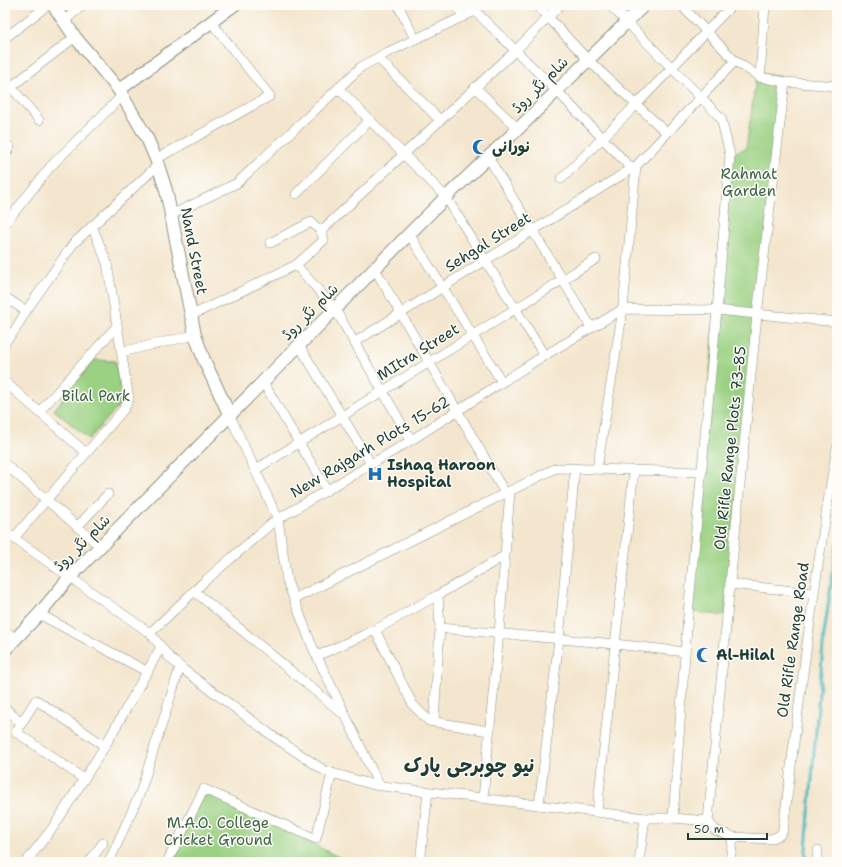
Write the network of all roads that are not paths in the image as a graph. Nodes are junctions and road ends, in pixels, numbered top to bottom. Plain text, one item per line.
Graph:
1 (48, 5) edge
2 (53, 5) edge
3 (83, 5) edge
4 (234, 5) edge
5 (398, 5) edge
6 (457, 5) edge
7 (537, 5) edge
8 (560, 5) edge
9 (610, 5) edge
10 (644, 5) edge
11 (681, 5) edge
12 (732, 5) edge
13 (765, 5) edge
14 (477, 8) edge
15 (463, 17) junction
16 (548, 17) junction
17 (64, 20) junction
18 (211, 22) junction
19 (626, 22) junction
20 (707, 32) junction
21 (75, 37) junction
22 (5, 38) edge
23 (415, 39) junction
24 (516, 50) junction
25 (378, 58) junction
26 (588, 60) junction
27 (735, 61) junction
28 (671, 68) junction
29 (760, 77) junction
30 (785, 82) junction
31 (837, 86) edge
32 (476, 87) junction
33 (338, 88) junction
34 (557, 91) junction
35 (120, 93) junction
36 (699, 98) junction
37 (636, 105) junction
38 (39, 120) dead end
39 (370, 120) junction
40 (440, 120) junction
41 (518, 129) junction
42 (667, 133) junction
43 (602, 138) junction
44 (403, 153) junction
45 (488, 157) junction
46 (157, 162) junction
47 (634, 167) junction
48 (560, 179) dead end
49 (296, 194) dead end
50 (446, 197) junction
51 (171, 215) junction
52 (5, 224) edge
53 (92, 226) junction
54 (320, 231) junction
55 (532, 231) junction
56 (409, 234) junction
57 (270, 243) dead end
58 (596, 259) dead end
59 (485, 260) junction
60 (296, 265) junction
61 (375, 270) junction
62 (562, 279) junction
63 (442, 287) junction
64 (5, 297) edge
65 (515, 308) junction
66 (335, 309) junction
67 (623, 310) junction
68 (717, 310) junction
69 (26, 311) junction
70 (400, 313) junction
71 (757, 315) junction
72 (190, 316) junction
73 (837, 322) edge
74 (117, 326) junction
75 (591, 327) junction
76 (195, 335) junction
77 (473, 335) junction
78 (5, 342) edge
79 (355, 342) junction
80 (299, 345) junction
81 (121, 352) junction
82 (544, 356) junction
83 (429, 362) junction
84 (5, 382) edge
85 (263, 382) junction
86 (502, 382) junction
87 (383, 390) junction
88 (457, 411) junction
89 (39, 412) junction
90 (230, 416) junction
91 (342, 416) junction
92 (411, 440) junction
93 (299, 442) junction
94 (837, 447) edge
95 (86, 453) junction
96 (5, 464) edge
97 (371, 464) junction
98 (575, 468) junction
99 (597, 469) junction
100 (255, 470) junction
101 (634, 470) junction
102 (701, 472) junction
103 (327, 490) junction
104 (507, 492) junction
105 (108, 494) dead end
106 (46, 500) junction
107 (278, 519) junction
108 (77, 527) junction
109 (5, 532) edge
110 (14, 538) junction
111 (101, 547) junction
112 (504, 556) junction
113 (69, 578) junction
114 (730, 584) junction
115 (194, 591) junction
116 (814, 592) junction
117 (438, 595) junction
118 (294, 599) junction
119 (39, 614) junction
120 (440, 628) junction
121 (376, 630) junction
122 (5, 631) edge
123 (150, 633) junction
124 (498, 633) junction
125 (16, 639) junction
126 (559, 639) junction
127 (615, 644) junction
128 (162, 647) junction
129 (5, 650) edge
130 (685, 652) junction
131 (317, 656) junction
132 (180, 666) junction
133 (148, 672) junction
134 (5, 708) edge
135 (345, 715) junction
136 (434, 721) junction
137 (22, 723) junction
138 (489, 731) junction
139 (105, 746) junction
140 (332, 773) junction
141 (84, 779) junction
142 (379, 785) junction
143 (428, 792) junction
144 (483, 798) junction
145 (539, 805) junction
146 (597, 812) junction
147 (645, 818) junction
148 (673, 818) junction
149 (708, 821) junction
150 (733, 837) junction
151 (103, 843) dead end
152 (818, 850) dead end
153 (26, 862) edge
154 (89, 862) edge
155 (109, 862) edge
156 (167, 862) edge
157 (420, 862) edge
158 (639, 862) edge
159 (730, 862) edge
160 (817, 862) edge

1 - 22 street
2 - 17 main road, Nand Street
3 - 17 street
4 - 18 main road
5 - 23 street
6 - 15 street
7 - 16 street
8 - 16 street
9 - 19 street
10 - 19 main road, شام نگر روڈ
11 - 20 street
12 - 20 street
13 - 29 street
14 - 15 street
14 - 24 street
15 - 23 street
16 - 24 street
16 - 26 street
17 - 21 main road, Nand Street
18 - 35 main road
18 - 46 street
19 - 26 main road, شام نگر روڈ
19 - 28 street
20 - 27 street
20 - 28 street
21 - 35 main road, Nand Street
21 - 38 street
23 - 25 street
24 - 32 street
24 - 34 street
25 - 33 street
25 - 40 street
26 - 34 main road, شام نگر روڈ
26 - 37 street
27 - 29 street
27 - 36 street, Sehgal Street
28 - 36 street
28 - 37 street
29 - 30 street
30 - 31 street
30 - 71 street, Old Rifle Range Plots 73-85
32 - 40 street
32 - 41 street
33 - 39 street
33 - 51 street
34 - 41 main road, شام نگر روڈ
34 - 43 street
35 - 46 main road, Nand Street
35 - 52 street
36 - 42 street, Sehgal Street
36 - 68 street
37 - 42 street
37 - 43 street
39 - 44 street
39 - 49 street
40 - 44 street
41 - 45 main road, شام نگر روڈ
42 - 47 street, Sehgal Street
43 - 47 street
43 - 48 street
44 - 50 street
44 - 54 street
45 - 50 main road, شام نگر روڈ
45 - 55 street
46 - 51 main road, Nand Street
46 - 53 street
47 - 55 street, Sehgal Street
47 - 67 street
50 - 56 main road, شام نگر روڈ
50 - 59 street
51 - 72 main road, Nand Street
53 - 69 street
53 - 74 street
54 - 57 street
54 - 60 street
55 - 59 street, Sehgal Street
55 - 62 street
56 - 61 main road, شام نگر روڈ
56 - 63 street
58 - 62 street, MItra Street
59 - 63 street, Sehgal Street
59 - 65 street
60 - 66 street
60 - 72 street
61 - 66 main road, شام نگر روڈ
61 - 70 street
62 - 65 street, MItra Street
62 - 75 street
63 - 70 street, Sehgal Street
63 - 77 street
64 - 69 street
65 - 77 street, MItra Street
65 - 82 street
66 - 79 street
66 - 80 main road, شام نگر روڈ
67 - 68 street
67 - 75 street, New Rajgarh Plots 15-62
67 - 99 street
68 - 71 street
68 - 102 street
69 - 78 street
70 - 79 street, Sehgal Street
70 - 83 street
71 - 73 street
71 - 114 street, Old Rifle Range Plots 73-85
72 - 76 main road, Nand Street
74 - 81 street
74 - 89 street
75 - 82 street, New Rajgarh Plots 15-62
76 - 81 street
76 - 90 main road, Nand Street
77 - 83 street, MItra Street
77 - 86 street
79 - 87 street
80 - 85 main road, شام نگر روڈ
80 - 91 street
81 - 95 street
82 - 86 street, New Rajgarh Plots 15-62
83 - 87 street, MItra Street
83 - 88 street
84 - 89 street
85 - 90 main road, شام نگر روڈ
85 - 93 street
86 - 88 street, New Rajgarh Plots 15-62
87 - 91 street, MItra Street
87 - 92 street
88 - 92 street, New Rajgarh Plots 15-62
88 - 104 street
89 - 95 street
90 - 100 street, Nand Street
90 - 111 main road, شام نگر روڈ
91 - 93 street, MItra Street
91 - 97 street
92 - 97 street, New Rajgarh Plots 15-62
93 - 100 street, MItra Street
93 - 103 street
94 - 116 street, Old Rifle Range Road
95 - 106 street
96 - 106 street
97 - 103 street, New Rajgarh Plots 15-62
98 - 99 street
98 - 104 street
98 - 126 street
99 - 101 street
100 - 107 street, Nand Street
101 - 102 street
101 - 127 street
102 - 130 street
103 - 107 street, New Rajgarh Plots 15-62
104 - 112 street
104 - 118 street
105 - 108 street
106 - 108 street
106 - 110 street
107 - 115 street, New Rajgarh Plots 15-62
107 - 118 street, Nand Street
108 - 111 street
109 - 110 street
110 - 113 street
111 - 113 main road, شام نگر روڈ
112 - 117 street
112 - 124 street
113 - 119 main road, شام نگر روڈ
113 - 123 street
114 - 116 street
114 - 149 street, Old Rifle Range Plots 73-85
115 - 123 street, New Rajgarh Plots 15-62
115 - 135 street
116 - 150 street, Old Rifle Range Road
117 - 120 street
117 - 121 street
118 - 131 street, Nand Street
119 - 125 main road, شام نگر روڈ
119 - 133 street
120 - 124 street
120 - 136 street
121 - 131 street
121 - 136 street
122 - 125 street
123 - 128 street
124 - 126 street
124 - 138 street
125 - 129 main road, شام نگر روڈ
126 - 127 street
126 - 145 street
127 - 130 street
127 - 146 street
128 - 132 street
128 - 133 street
130 - 148 street
131 - 135 street, Nand Street
132 - 140 street
132 - 155 street
133 - 139 street
134 - 137 street
135 - 142 street, Nand Street
136 - 138 street
137 - 139 street
137 - 141 street
138 - 144 street
139 - 141 street
140 - 142 street
140 - 156 street
141 - 153 street
142 - 143 street
143 - 144 street
143 - 157 street
144 - 145 street
145 - 146 street
146 - 147 street
147 - 148 street
147 - 158 street
148 - 149 street
149 - 150 street
150 - 159 street
151 - 154 street
152 - 160 street

